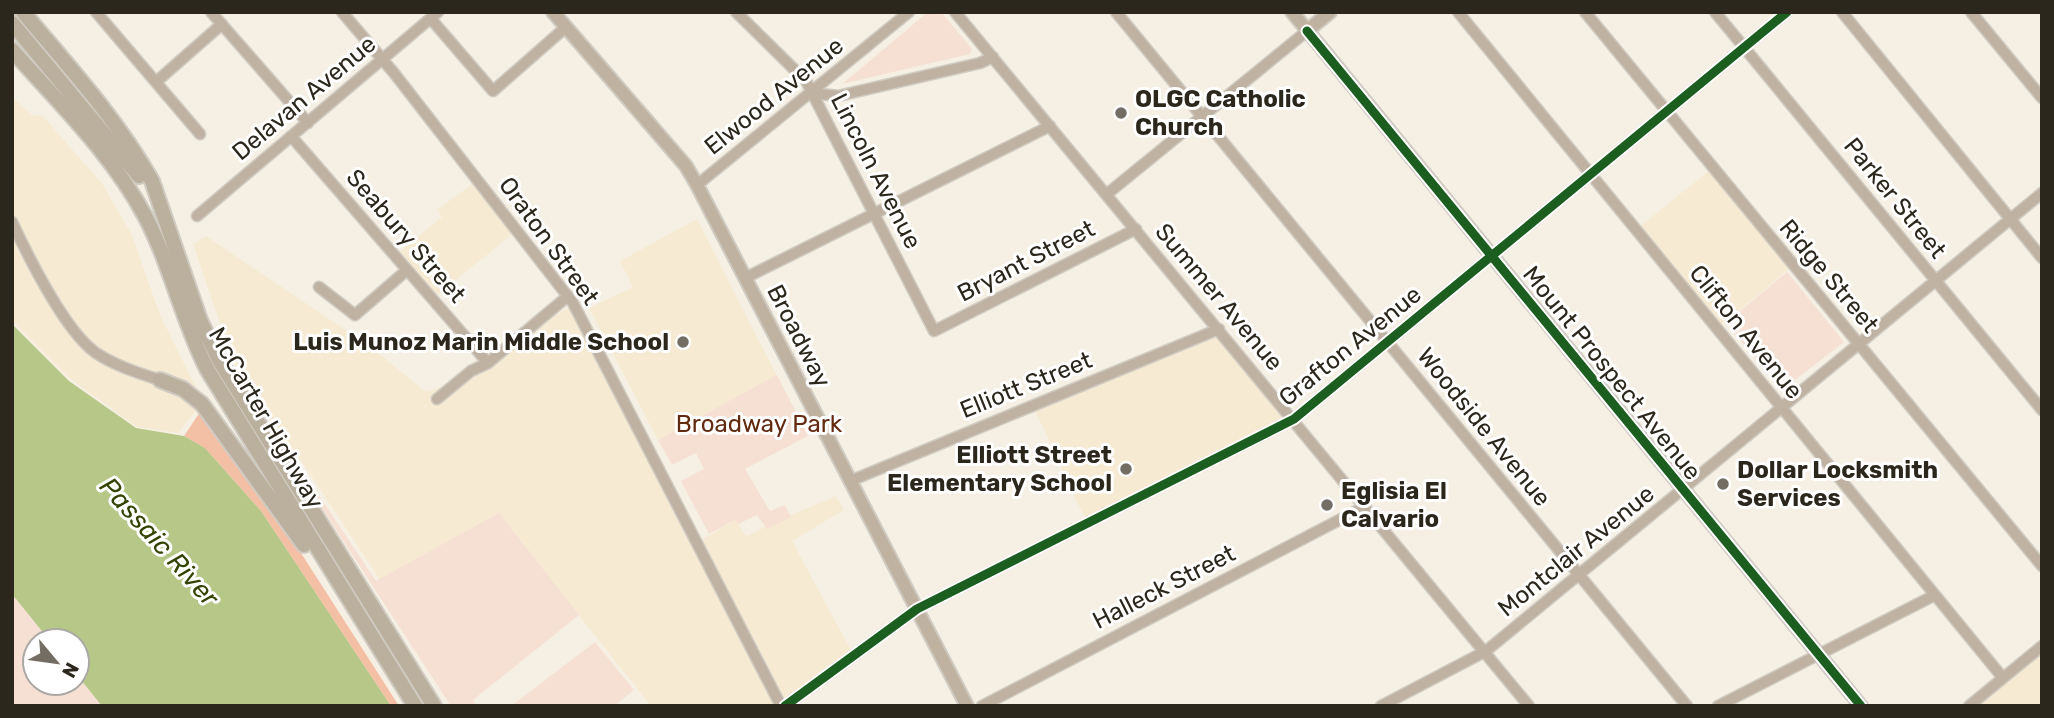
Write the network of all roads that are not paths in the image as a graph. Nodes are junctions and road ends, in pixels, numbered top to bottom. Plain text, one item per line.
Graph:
1 (23, 12) edge
2 (96, 12) edge
3 (211, 12) edge
4 (342, 12) edge
5 (552, 12) edge
6 (736, 12) edge
7 (909, 12) edge
8 (955, 12) edge
9 (1116, 12) edge
10 (1292, 12) edge
11 (1330, 12) edge
12 (1458, 12) edge
13 (1585, 12) edge
14 (1715, 12) edge
15 (1787, 12) edge
16 (1842, 12) edge
17 (1971, 12) edge
18 (430, 16) edge
19 (12, 23) edge
20 (222, 24) junction
21 (566, 27) junction
22 (1307, 31) junction
23 (1744, 48) junction
24 (12, 50) edge
25 (993, 57) junction
26 (383, 59) junction
27 (156, 82) junction
28 (812, 93) junction
29 (2042, 98) edge
30 (1667, 113) junction
31 (1201, 115) junction
32 (307, 123) junction
33 (1050, 126) junction
34 (200, 134) dead end
35 (291, 136) junction
36 (1590, 175) junction
37 (697, 185) junction
38 (2042, 193) edge
39 (1107, 194) junction
40 (873, 213) junction
41 (197, 216) dead end
42 (163, 220) junction
43 (2010, 220) junction
44 (12, 222) edge
45 (1136, 229) junction
46 (1491, 256) junction
47 (2042, 258) edge
48 (407, 270) junction
49 (745, 278) junction
50 (1936, 281) junction
51 (319, 287) dead end
52 (568, 296) junction
53 (1219, 329) junction
54 (934, 331) joint
55 (1387, 341) junction
56 (1858, 345) junction
57 (488, 363) junction
58 (160, 380) joint
59 (437, 399) dead end
60 (1782, 408) junction
61 (2042, 410) edge
62 (1294, 419) junction
63 (850, 481) junction
64 (1683, 490) junction
65 (1366, 506) junction
66 (2042, 566) edge
67 (1578, 574) junction
68 (1935, 595) junction
69 (917, 609) junction
70 (2042, 646) edge
71 (1486, 651) junction
72 (1818, 656) junction
73 (393, 670) junction
74 (2003, 678) junction
75 (415, 706) edge
76 (436, 706) edge
77 (783, 706) edge
78 (967, 706) edge
79 (982, 706) edge
80 (1381, 706) edge
81 (1530, 706) edge
82 (1686, 706) edge
83 (1718, 706) edge
84 (1861, 706) edge
85 (1969, 706) edge

1 - 42 highway
2 - 27 street
3 - 20 street
4 - 26 street, Oraton Street
5 - 21 main road, Broadway
6 - 28 street, Lincoln Avenue
7 - 28 street, Elwood Avenue
8 - 25 street, Summer Avenue
9 - 31 street, Woodside Avenue
10 - 22 main road, Mount Prospect Avenue
11 - 22 main road
12 - 36 street, Clifton Avenue
13 - 30 street, Ridge Street
14 - 23 street, Parker Street
15 - 23 street, Grafton Avenue
16 - 43 street
17 - 29 street
18 - 21 street
18 - 26 street, Delavan Avenue
19 - 42 highway
20 - 27 street
20 - 32 street
21 - 37 main road, Broadway
22 - 31 street
22 - 46 main road, Mount Prospect Avenue
23 - 30 street, Grafton Avenue
23 - 50 street, Parker Street
24 - 73 highway, McCarter Highway
25 - 28 street
25 - 33 street, Summer Avenue
26 - 32 street, Delavan Avenue
26 - 52 street, Oraton Street
27 - 34 street
28 - 37 street, Elwood Avenue
28 - 40 street, Lincoln Avenue
30 - 36 street, Grafton Avenue
30 - 56 street, Ridge Street
31 - 39 street
31 - 55 street, Woodside Avenue
32 - 35 street, Delavan Avenue
33 - 39 street, Summer Avenue
33 - 40 street
35 - 41 street, Delavan Avenue
35 - 48 street, Seabury Street
36 - 46 street, Grafton Avenue
36 - 60 street, Clifton Avenue
37 - 49 main road, Broadway
38 - 43 street, Montclair Avenue
39 - 45 street, Summer Avenue
40 - 49 street
40 - 54 street, Lincoln Avenue
42 - 76 highway
43 - 47 street
43 - 50 street, Montclair Avenue
44 - 58 street
45 - 53 street, Summer Avenue
45 - 54 street, Bryant Street
46 - 55 street, Grafton Avenue
46 - 64 main road, Mount Prospect Avenue
48 - 51 street
48 - 57 street, Seabury Street
49 - 63 main road, Broadway
50 - 56 street, Montclair Avenue
50 - 61 street, Parker Street
52 - 57 street
52 - 77 street, Oraton Street
53 - 62 street, Summer Avenue
53 - 63 street, Elliott Street
55 - 62 street, Grafton Avenue
55 - 67 street, Woodside Avenue
56 - 60 street, Montclair Avenue
56 - 66 street, Ridge Street
57 - 59 street
58 - 73 highway
60 - 64 street, Montclair Avenue
60 - 68 street, Clifton Avenue
62 - 65 street, Summer Avenue
62 - 69 street, Grafton Avenue
63 - 69 main road, Broadway
64 - 67 street, Montclair Avenue
64 - 72 main road, Mount Prospect Avenue
65 - 71 street, Summer Avenue
65 - 79 street, Halleck Street
67 - 71 street, Montclair Avenue
67 - 82 street, Woodside Avenue
68 - 72 street
68 - 74 street, Clifton Avenue
69 - 77 street, Grafton Avenue
69 - 78 main road, Broadway
70 - 74 street
71 - 80 street, Montclair Avenue
71 - 81 street, Summer Avenue
72 - 83 street
72 - 84 main road, Mount Prospect Avenue
73 - 75 highway, McCarter Highway
74 - 85 street

